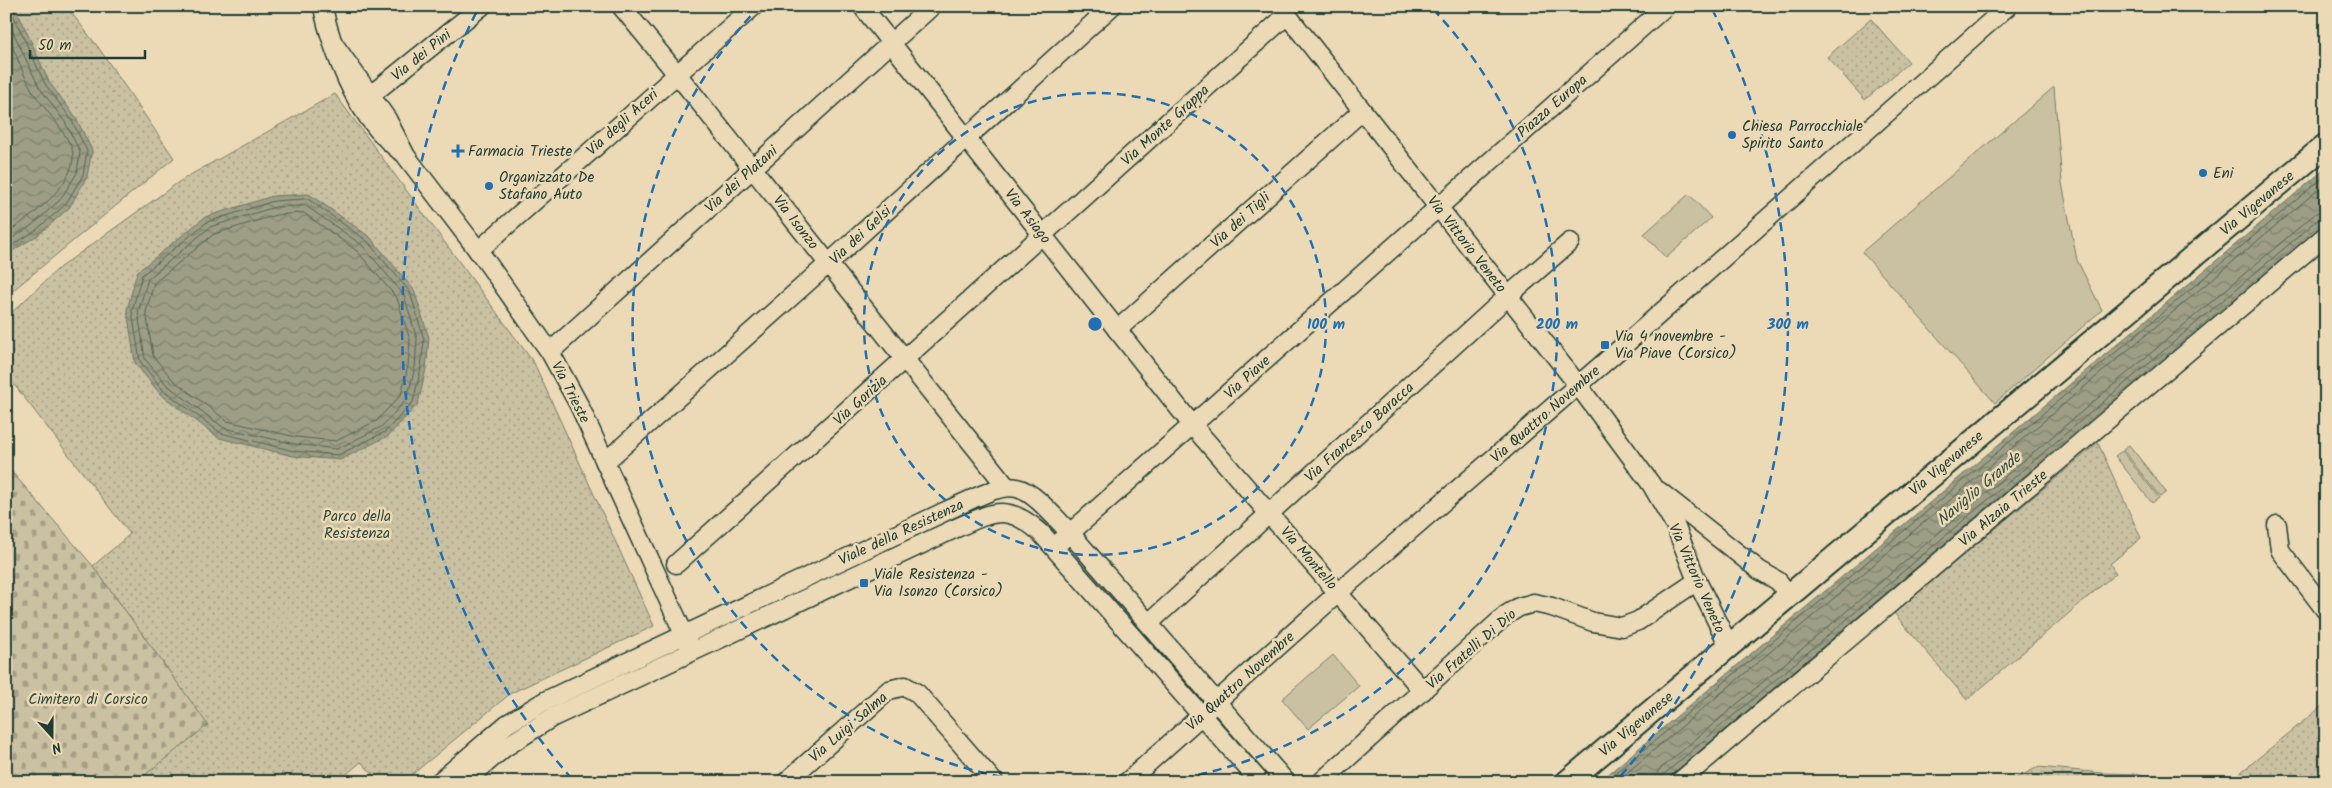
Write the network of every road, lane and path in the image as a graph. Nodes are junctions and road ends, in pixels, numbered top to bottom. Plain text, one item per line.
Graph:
1 (323, 6) edge
2 (482, 6) edge
3 (621, 6) edge
4 (754, 6) edge
5 (862, 6) edge
6 (932, 6) edge
7 (1112, 6) edge
8 (1666, 6) edge
9 (2008, 6) edge
10 (1284, 10) edge
11 (891, 43) junction
12 (678, 74) junction
13 (365, 100) junction
14 (1362, 111) junction
15 (966, 138) junction
16 (2326, 145) edge
17 (753, 168) junction
18 (1438, 206) junction
19 (2326, 234) edge
20 (1043, 236) junction
21 (1570, 242) dead end
22 (478, 251) junction
23 (828, 264) junction
24 (1507, 297) junction
25 (1117, 330) junction
26 (550, 352) junction
27 (905, 360) junction
28 (1578, 385) junction
29 (1193, 426) junction
30 (605, 462) junction
31 (1651, 484) junction
32 (1006, 486) junction
33 (1269, 513) junction
34 (2277, 525) dead end
35 (1070, 533) junction
36 (1055, 547) junction
37 (676, 564) dead end
38 (1697, 581) junction
39 (1339, 592) junction
40 (1789, 595) junction
41 (2326, 611) edge
42 (1149, 623) junction
43 (684, 634) junction
44 (1729, 646) junction
45 (692, 653) junction
46 (1423, 691) junction
47 (1216, 702) junction
48 (1202, 715) junction
49 (439, 782) edge
50 (464, 782) edge
51 (786, 782) edge
52 (994, 782) edge
53 (1127, 782) edge
54 (1260, 782) edge
55 (1286, 782) edge
56 (1321, 782) edge
57 (1567, 782) edge
58 (1679, 782) edge

1 - 13 street, Via Trieste
2 - 13 street, Via dei Pini
3 - 12 street, Via Isonzo
4 - 12 street
5 - 11 street, Via Asiago
6 - 11 street, Via dei Platani
7 - 15 street, Via dei Gelsi
8 - 18 street, Piazza Europa
9 - 28 street, Via Quattro Novembre
10 - 14 street, Via Vittorio Veneto
10 - 20 street, Via Monte Grappa
11 - 15 street, Via Asiago
11 - 17 street, Via dei Platani
12 - 17 street, Via Isonzo
12 - 22 street, Via degli Aceri
13 - 22 street, Via Trieste
14 - 18 street, Via Vittorio Veneto
14 - 25 street, Via dei Tigli
15 - 20 street, Via Asiago
15 - 23 street, Via dei Gelsi
16 - 40 main road, Via Vigevanese
17 - 23 street, Via Isonzo
17 - 26 street, Via dei Platani
18 - 24 street, Via Vittorio Veneto
18 - 29 street, Via Piave
19 - 58 street, Via Alzaia Trieste
20 - 25 street, Via Asiago
20 - 27 street, Via Gorizia
21 - 24 street, Via Francesco Baracca
22 - 26 street, Via Trieste
23 - 27 street, Via Isonzo
23 - 30 street, Via dei Gelsi
24 - 28 street, Via Vittorio Veneto
24 - 33 street, Via Francesco Baracca
25 - 29 street, Via Asiago
26 - 30 street, Via Trieste
27 - 32 street, Via Isonzo
27 - 37 street, Via Gorizia
28 - 31 street, Via Vittorio Veneto
28 - 39 street, Via Quattro Novembre
29 - 33 street, Via Montello
29 - 35 street, Via Piave
30 - 43 street, Via Trieste
31 - 38 street, Via Vittorio Veneto
31 - 40 street, Via Vittorio Veneto
32 - 35 street
32 - 43 street, Viale della Resistenza
33 - 39 street, Via Montello
33 - 42 street, Via Francesco Baracca
34 - 41 street
35 - 36 street, Via Piave
35 - 42 street
36 - 45 street, Viale della Resistenza
36 - 48 street, Viale della Resistenza
38 - 44 street, Via Vittorio Veneto
38 - 46 street, Via Fratelli Di Dio
39 - 46 street, Via Montello
39 - 47 street, Via Quattro Novembre
40 - 44 main road, Via Vigevanese
42 - 47 street
43 - 45 street, Via Trieste
43 - 49 street, Viale della Resistenza
44 - 57 main road, Via Vigevanese
45 - 50 street, Viale della Resistenza
46 - 56 street, Via Fratelli Di Dio
47 - 48 street, Via Quattro Novembre
47 - 55 street
48 - 53 street, Via Quattro Novembre
48 - 54 street, Viale della Resistenza
51 - 52 street, Via Luigi Salma

